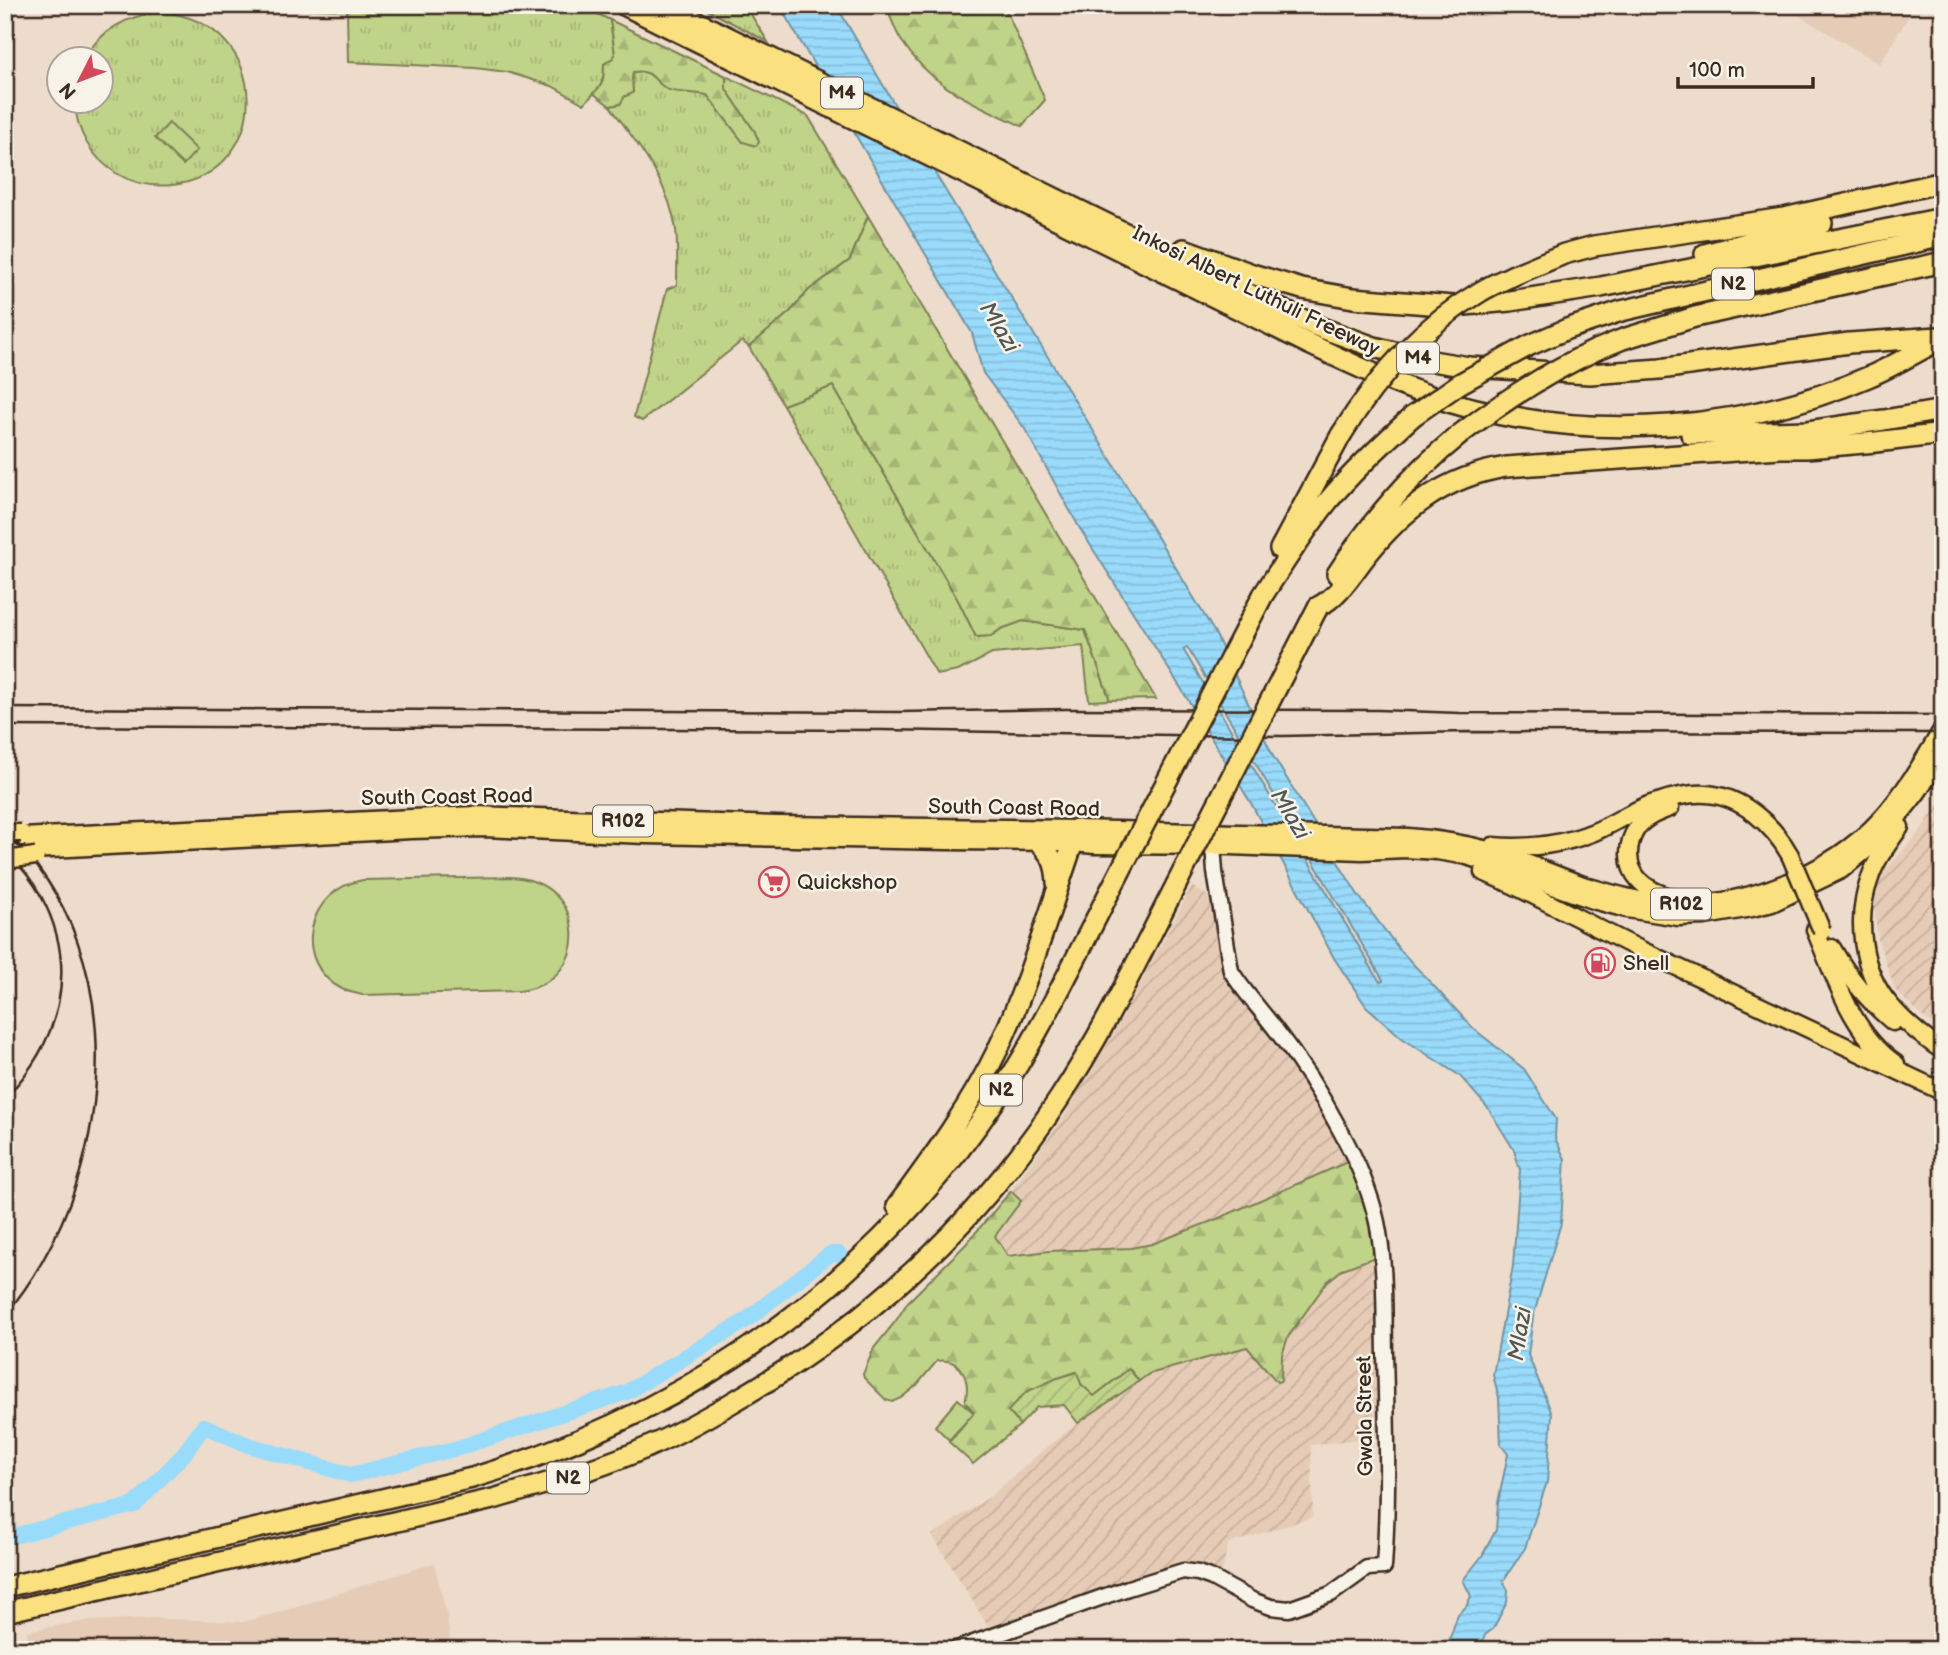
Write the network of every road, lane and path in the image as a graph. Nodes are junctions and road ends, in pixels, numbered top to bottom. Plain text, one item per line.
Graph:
1 (624, 5) edge
2 (662, 14) edge
3 (1943, 182) edge
4 (1020, 190) junction
5 (1943, 190) edge
6 (1943, 218) edge
7 (1943, 236) edge
8 (1943, 262) edge
9 (1636, 280) junction
10 (1943, 326) edge
11 (1943, 337) edge
12 (1849, 343) junction
13 (1943, 410) edge
14 (1617, 428) junction
15 (1943, 434) edge
16 (1780, 447) junction
17 (1263, 595) junction
18 (1318, 607) junction
19 (1943, 728) edge
20 (1943, 757) edge
21 (1074, 836) junction
22 (1228, 839) junction
23 (1435, 839) junction
24 (22, 840) edge
25 (1038, 841) junction
26 (1359, 843) junction
27 (1213, 845) junction
28 (5, 851) edge
29 (1379, 851) junction
30 (1787, 856) junction
31 (5, 860) edge
32 (1058, 887) junction
33 (1699, 903) junction
34 (1819, 931) junction
35 (1943, 1054) edge
36 (1924, 1083) junction
37 (1943, 1092) edge
38 (856, 1264) junction
39 (5, 1587) edge
40 (5, 1612) edge
41 (954, 1650) edge

1 - 2 highway, Inkosi Albert Luthuli Freeway / M4
2 - 4 highway, Inkosi Albert Luthuli Freeway / M4
3 - 17 highway, bridge
4 - 9 highway
4 - 12 highway, Inkosi Albert Luthuli Freeway / M4
4 - 14 highway, Inkosi Albert Luthuli Freeway / M4
5 - 9 highway
6 - 9 highway
7 - 17 highway, N2, bridge
8 - 18 highway, N2, bridge
10 - 12 highway
11 - 12 highway
11 - 14 highway, Inkosi Albert Luthuli Freeway / M4
13 - 14 highway
13 - 16 highway
15 - 16 highway
16 - 18 highway
17 - 38 highway, N2, bridge
18 - 40 highway, N2, bridge
19 - 33 main road, South Coast Road / R102
20 - 29 main road, South Coast Road / R102
20 - 35 main road
21 - 22 main road, South Coast Road / R102
21 - 24 main road, South Coast Road / R102
21 - 25 main road, South Coast Road / R102
21 - 27 main road, South Coast Road / R102
21 - 32 highway
22 - 26 main road, South Coast Road / R102
22 - 27 main road, South Coast Road / R102
23 - 26 main road, South Coast Road / R102
23 - 30 main road
23 - 33 main road, South Coast Road / R102
24 - 25 main road, South Coast Road / R102
24 - 28 main road, South Coast Road / R102
24 - 31 main road, bridge
25 - 32 highway
26 - 29 main road, South Coast Road / R102
27 - 41 street, Gwala Street
29 - 36 main road
30 - 33 main road
30 - 34 main road
32 - 38 highway
34 - 35 main road
34 - 36 main road
36 - 37 main road
38 - 39 highway, N2

